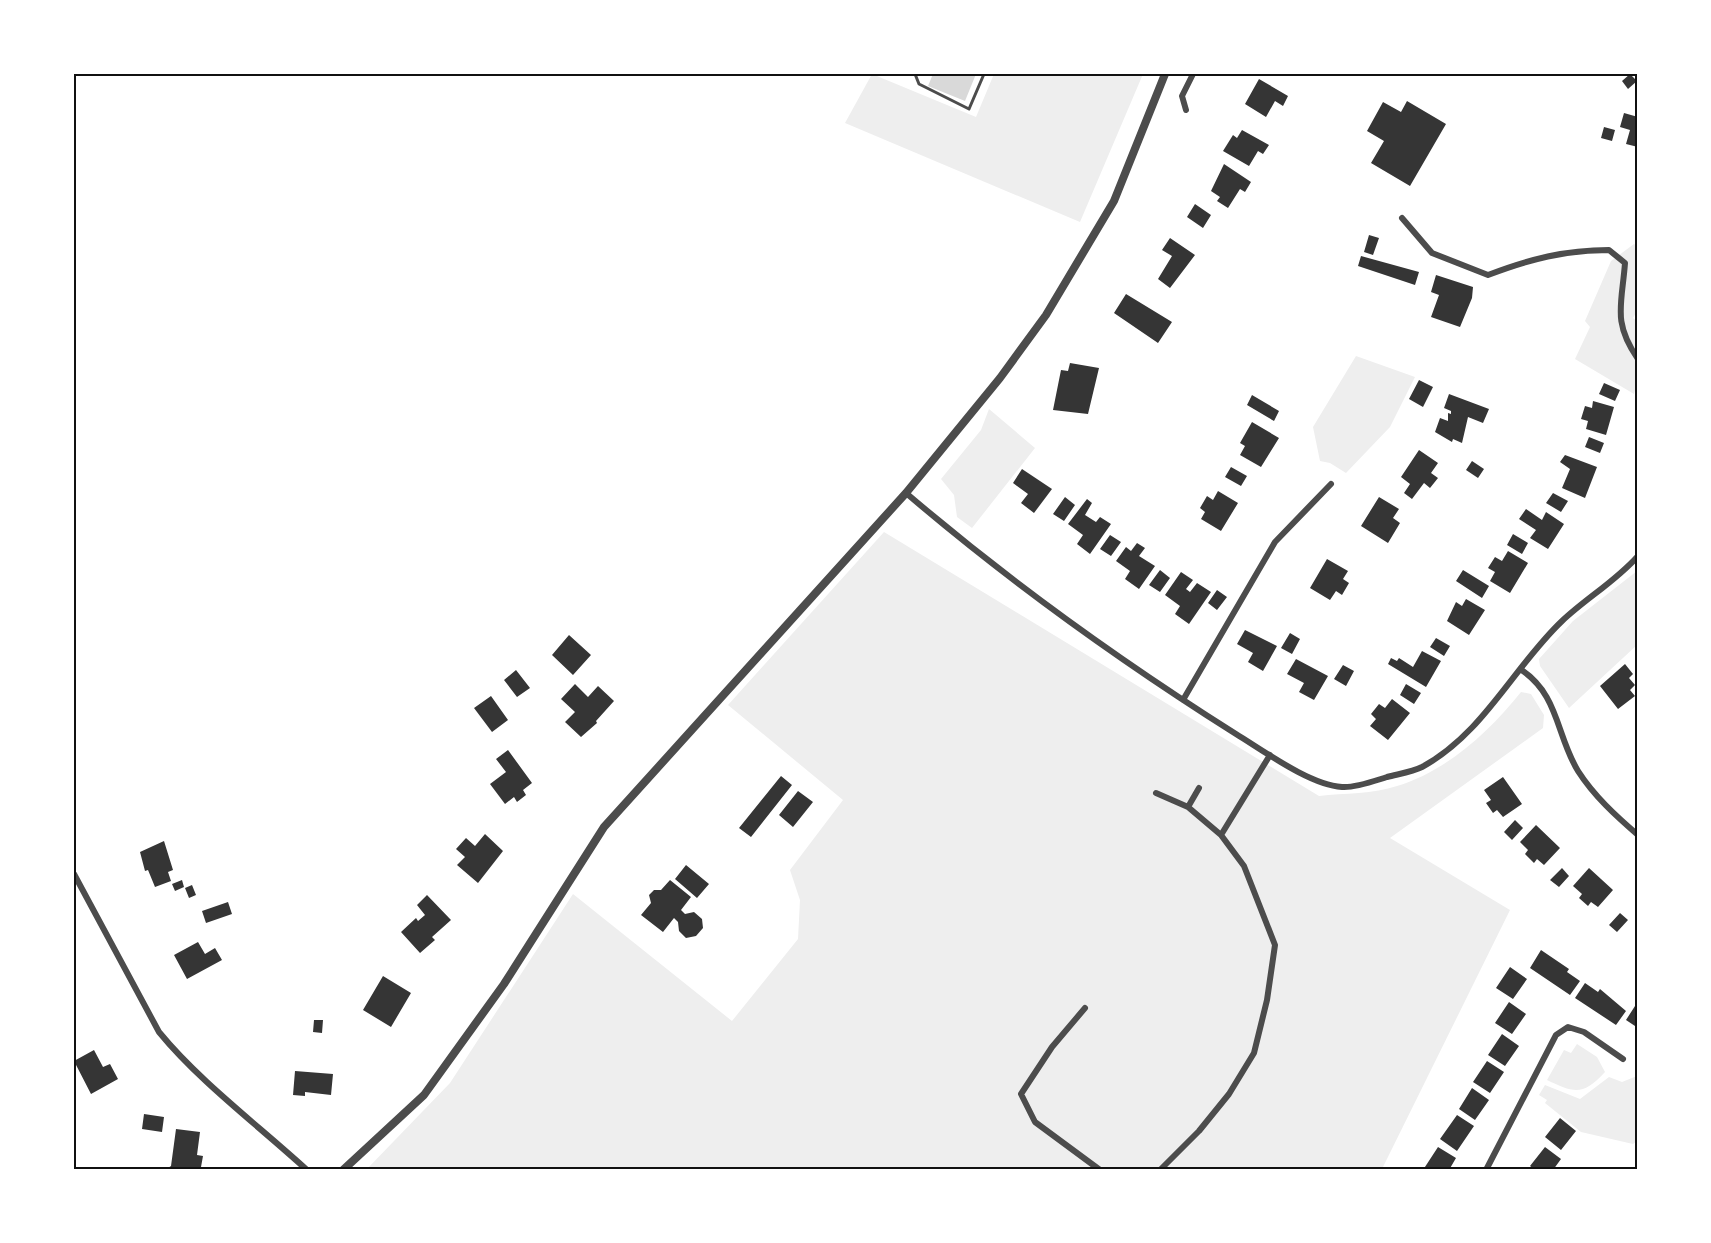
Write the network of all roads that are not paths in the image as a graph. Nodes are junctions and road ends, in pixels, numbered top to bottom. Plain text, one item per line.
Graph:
1 (915, 74) edge
2 (984, 74) edge
3 (1165, 74) edge
4 (1193, 74) edge
5 (1186, 110) dead end
6 (1402, 218) dead end
7 (1638, 359) edge
8 (1331, 484) dead end
9 (906, 493) junction
10 (1638, 556) edge
11 (1520, 669) junction
12 (1183, 700) junction
13 (1270, 755) junction
14 (1199, 788) dead end
15 (1156, 793) dead end
16 (1188, 807) junction
17 (1221, 835) junction
18 (1638, 835) edge
19 (74, 874) edge
20 (1085, 1008) dead end
21 (1623, 1059) dead end
22 (307, 1170) edge
23 (343, 1170) edge
24 (1100, 1170) edge
25 (1160, 1170) edge
26 (1486, 1170) edge

1 - 2 lane
3 - 9 street
4 - 5 street
6 - 7 street
8 - 12 street
9 - 12 street
9 - 23 street
10 - 11 street
11 - 13 street
11 - 18 street
12 - 13 street
13 - 17 street
14 - 16 street
15 - 16 street
16 - 17 street
17 - 25 street
19 - 22 street
20 - 24 street
21 - 26 street

